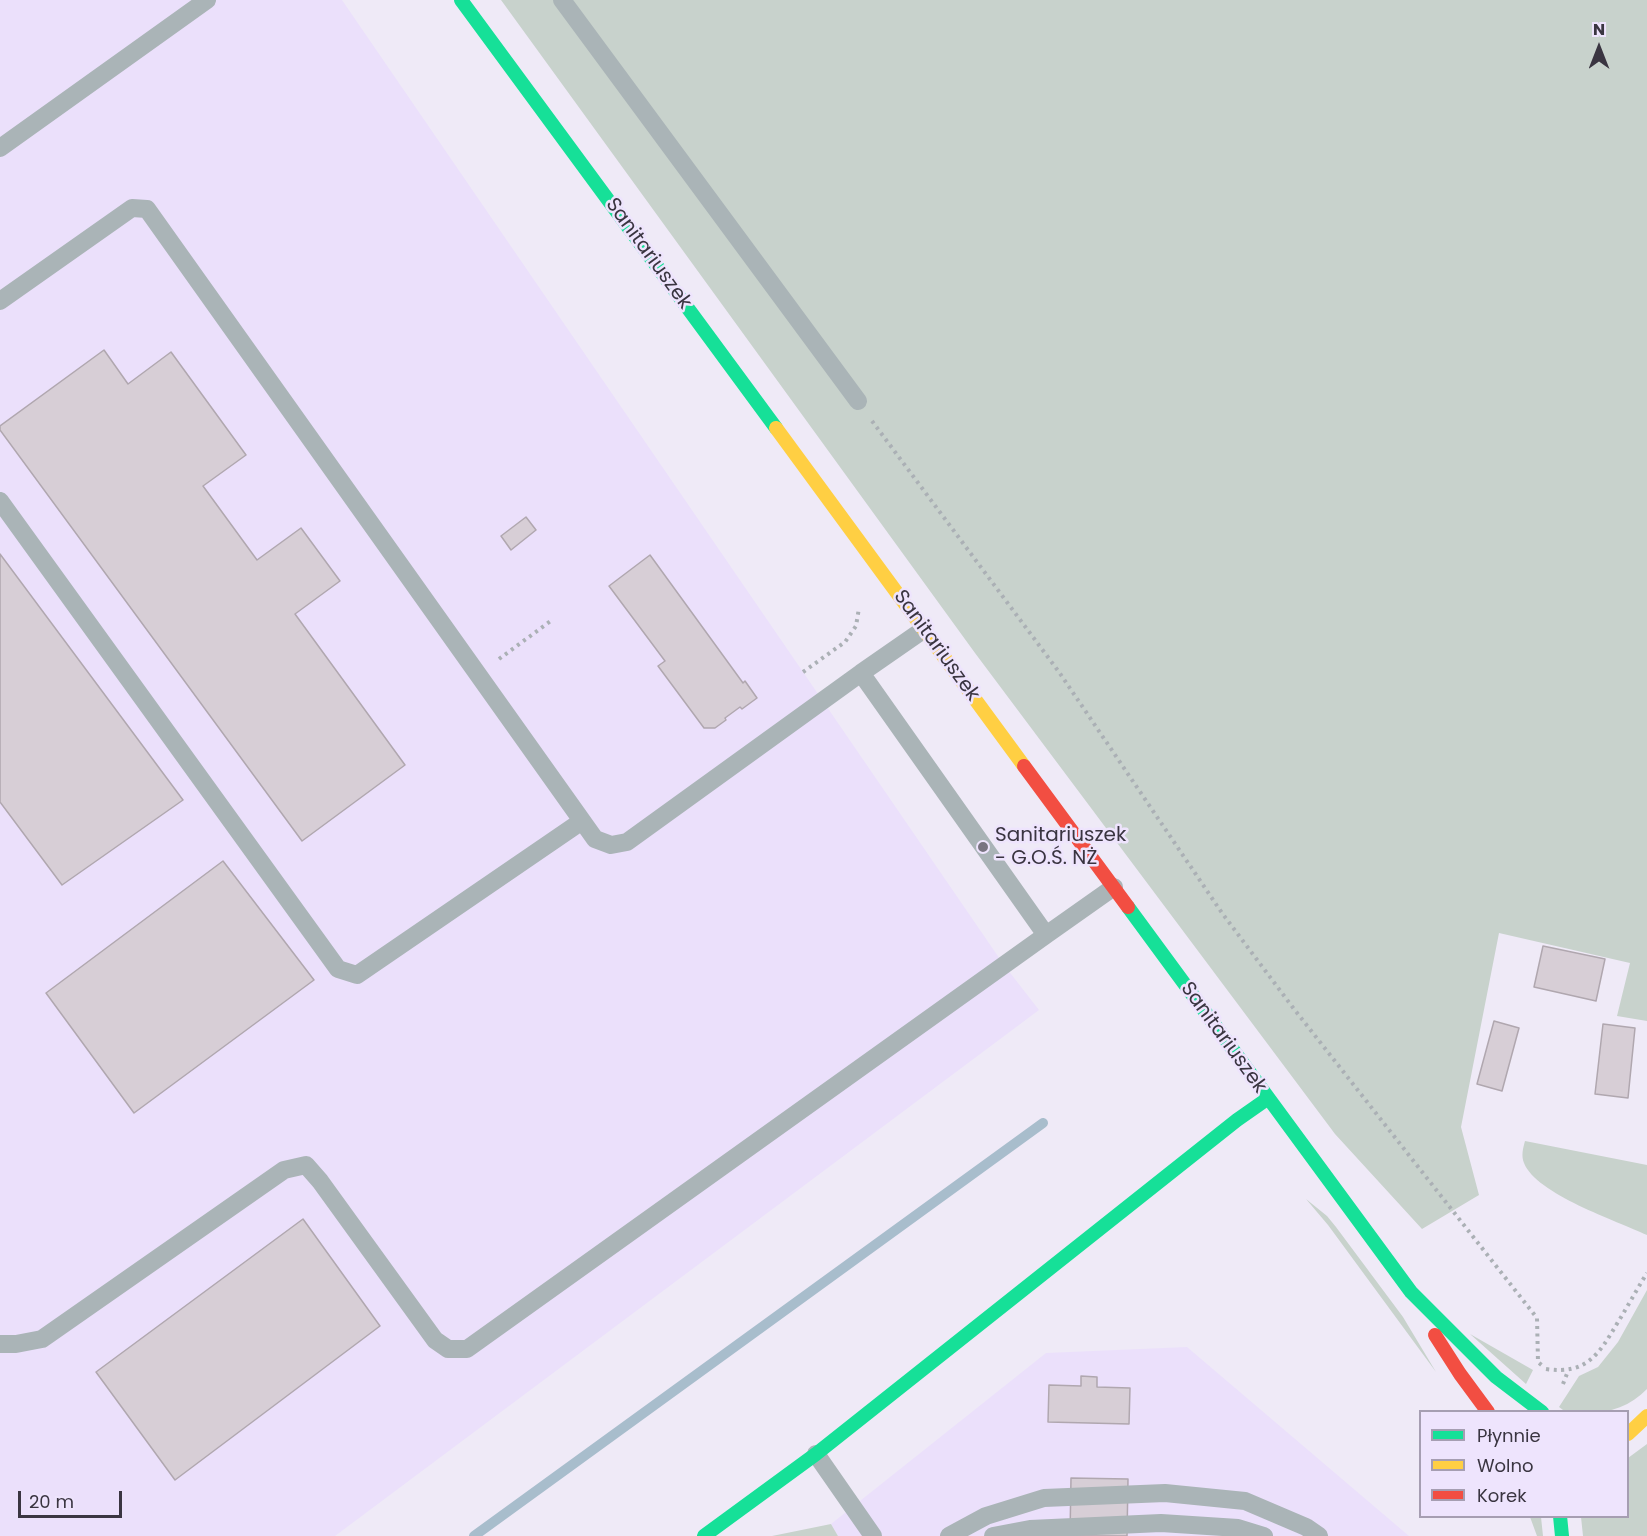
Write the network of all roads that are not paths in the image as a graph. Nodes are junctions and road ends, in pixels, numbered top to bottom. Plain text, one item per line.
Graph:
1 (207, 0) edge
2 (460, 0) edge
3 (562, 0) edge
4 (0, 148) edge
5 (0, 301) edge
6 (858, 401) road end
7 (0, 501) edge
8 (923, 630) junction
9 (861, 673) junction
10 (582, 821) junction
11 (1114, 887) junction
12 (1046, 935) junction
13 (1267, 1099) junction
14 (1411, 1292) junction
15 (0, 1344) edge
16 (1487, 1410) edge
17 (1539, 1410) edge
18 (1647, 1414) edge
19 (1629, 1422) edge
20 (1629, 1433) edge
21 (816, 1454) junction
22 (1560, 1518) edge
23 (704, 1536) edge
24 (873, 1536) edge
25 (949, 1536) edge
26 (993, 1536) edge
27 (1264, 1536) edge
28 (1319, 1536) edge
29 (1562, 1536) edge

1 - 4 lane
2 - 8 street, Sanitariuszek
3 - 6 lane
5 - 10 lane
7 - 10 lane
8 - 9 lane
8 - 11 street, Sanitariuszek
9 - 10 lane
9 - 12 lane
11 - 12 lane
11 - 13 street, Sanitariuszek
12 - 15 lane
13 - 14 street, Sanitariuszek
13 - 21 street
14 - 16 street, Sanitariuszek
14 - 17 street, Sanitariuszek
18 - 19 street
18 - 20 street
21 - 23 street
21 - 24 lane
22 - 29 street
25 - 28 lane
26 - 27 lane

